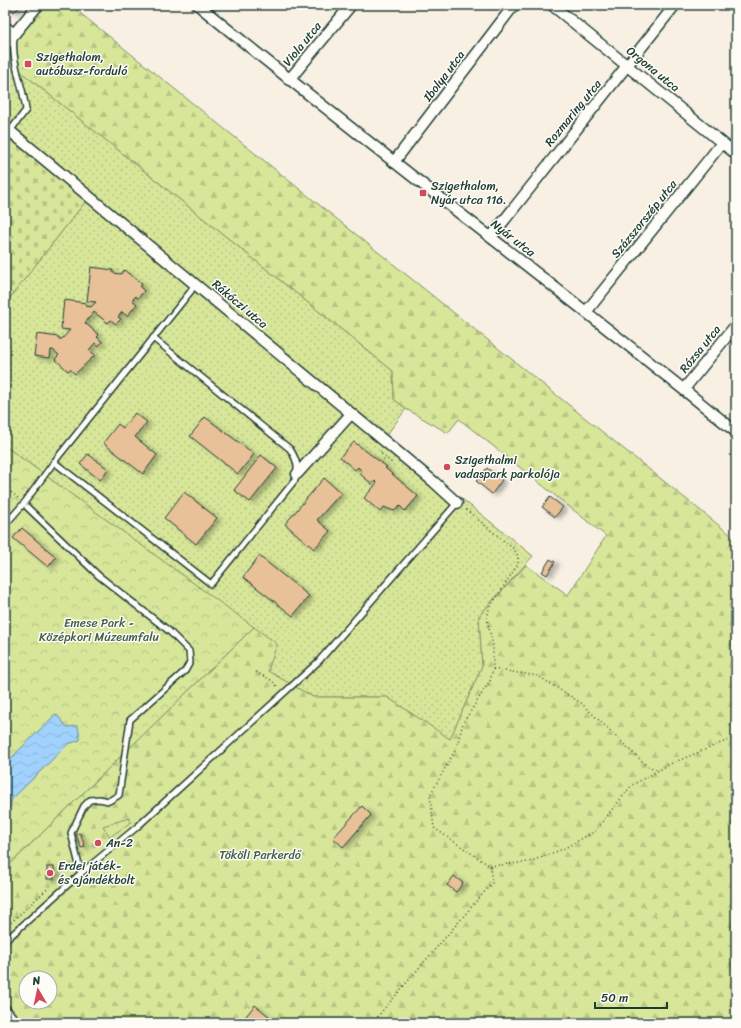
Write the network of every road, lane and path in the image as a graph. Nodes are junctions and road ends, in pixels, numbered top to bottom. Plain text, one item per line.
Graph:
1 (38, 5) edge
2 (198, 5) edge
3 (351, 5) edge
4 (514, 5) edge
5 (552, 5) edge
6 (675, 5) edge
7 (5, 27) edge
8 (14, 34) junction
9 (5, 45) edge
10 (628, 65) junction
11 (289, 80) junction
12 (7, 129) edge
13 (722, 143) junction
14 (736, 154) edge
15 (394, 162) junction
16 (12, 181) dead end
17 (5, 190) edge
18 (491, 237) junction
19 (194, 283) junction
20 (586, 312) junction
21 (736, 325) edge
22 (153, 338) junction
23 (684, 390) junction
24 (351, 414) junction
25 (736, 432) edge
26 (385, 458) dead end
27 (54, 462) junction
28 (381, 462) dead end
29 (297, 474) junction
30 (5, 488) edge
31 (457, 503) junction
32 (26, 505) junction
33 (5, 525) edge
34 (493, 669) junction
35 (256, 672) dead end
36 (283, 693) junction
37 (736, 737) edge
38 (659, 770) junction
39 (490, 866) junction
40 (81, 872) junction
41 (67, 885) junction
42 (5, 928) edge
43 (5, 941) edge
44 (5, 1006) edge
45 (18, 1023) edge
46 (372, 1023) edge

1 - 8 street
2 - 11 street, Nyár utca
3 - 11 street, Viola utca
4 - 15 street, Ibolya utca
5 - 10 street, Orgona utca
6 - 10 street, Rozmaring utca
7 - 8 street
8 - 9 street
8 - 12 lane
10 - 13 street, Orgona utca
10 - 18 street, Rozmaring utca
11 - 15 street, Nyár utca
12 - 19 street, Rákóczi utca
13 - 14 street, Orgona utca
13 - 20 street, Százszorszép utca
15 - 18 street, Nyár utca
16 - 17 path
18 - 20 street, Nyár utca
19 - 22 lane
19 - 24 street, Rákóczi utca
20 - 23 street, Nyár utca
21 - 23 street, Rózsa utca
22 - 27 lane
22 - 29 lane
23 - 25 street, Nyár utca
24 - 29 street
24 - 31 street, Rákóczi utca
26 - 28 path
27 - 29 lane
27 - 32 lane
30 - 32 path
31 - 34 path
31 - 36 lane
32 - 33 lane
32 - 40 lane
34 - 38 path
34 - 39 path
35 - 36 path
36 - 40 lane
37 - 38 path
38 - 39 path
39 - 46 path
40 - 41 lane
41 - 42 path
41 - 43 lane
44 - 45 lane

